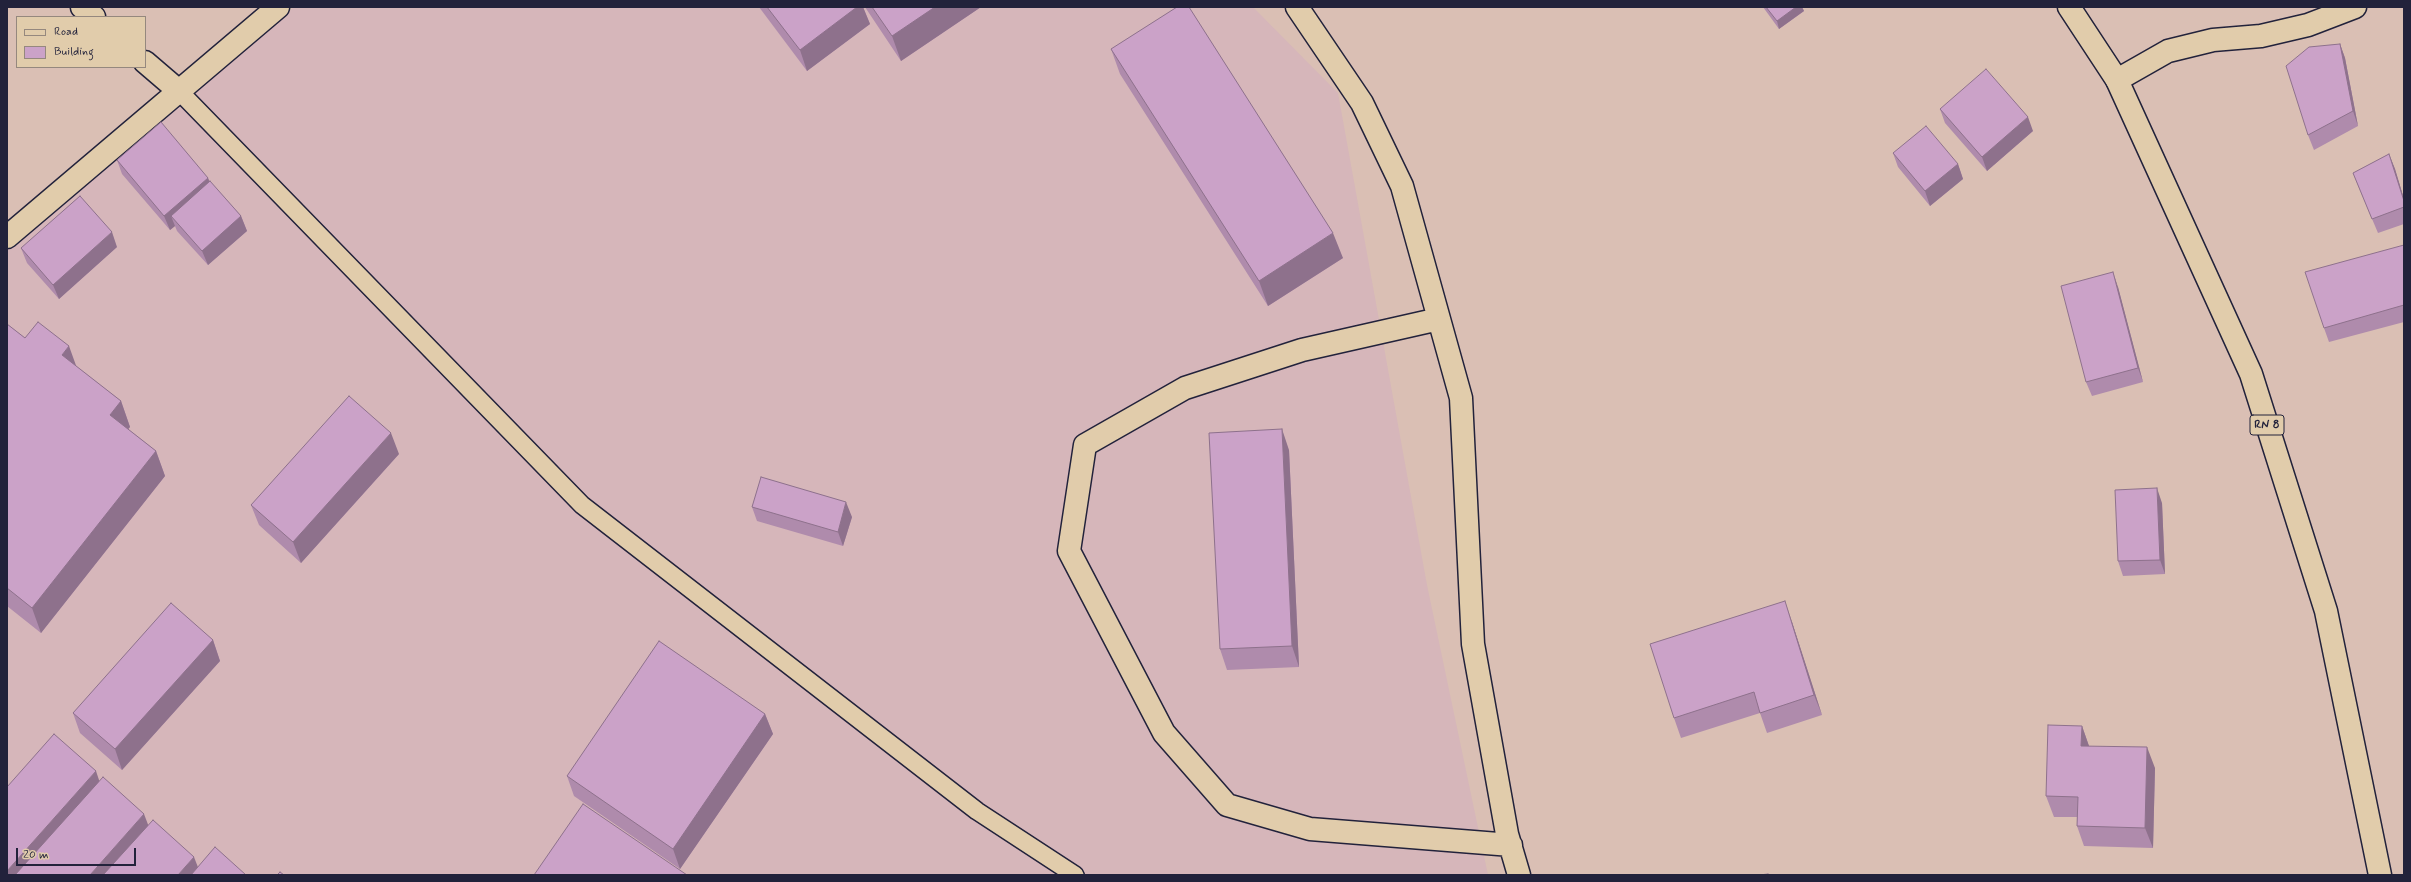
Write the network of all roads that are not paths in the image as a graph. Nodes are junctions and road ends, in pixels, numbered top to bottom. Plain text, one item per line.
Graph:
1 (82, 7) edge
2 (278, 7) edge
3 (1297, 7) edge
4 (2069, 7) edge
5 (2355, 7) edge
6 (93, 16) edge
7 (146, 63) edge
8 (2117, 80) junction
9 (180, 92) junction
10 (7, 237) edge
11 (1439, 319) junction
12 (1511, 845) junction
13 (1075, 875) edge
14 (1519, 875) edge
15 (2380, 875) edge

1 - 6 street
2 - 9 street
3 - 11 street
4 - 8 street, RN 8
5 - 8 street
7 - 9 street
8 - 15 street, RN 8
9 - 10 street
9 - 13 lane
11 - 12 street
11 - 12 street
12 - 14 street

